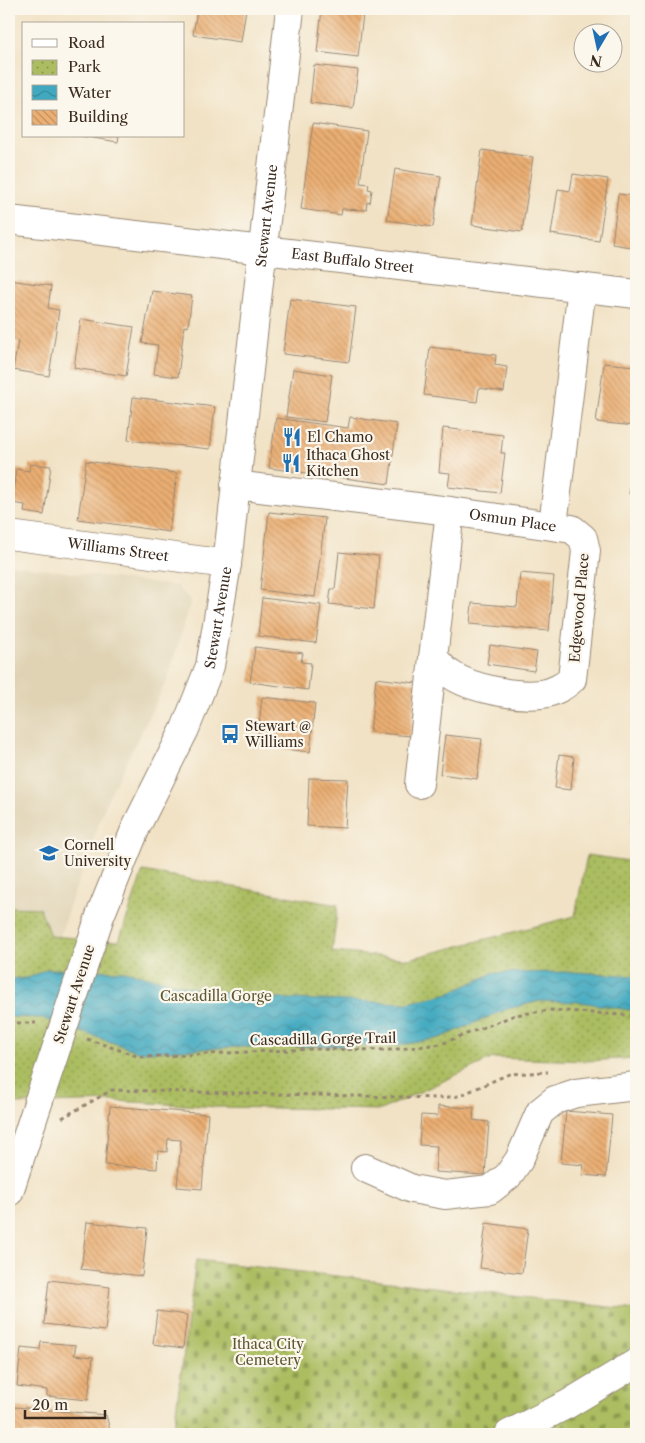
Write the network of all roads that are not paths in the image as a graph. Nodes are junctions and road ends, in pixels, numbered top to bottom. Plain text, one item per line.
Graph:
1 (290, 9) edge
2 (9, 220) edge
3 (261, 250) junction
4 (582, 287) junction
5 (636, 294) edge
6 (235, 485) junction
7 (450, 511) junction
8 (553, 525) junction
9 (9, 535) edge
10 (227, 564) junction
11 (433, 658) junction
12 (419, 784) dead end
13 (636, 1086) edge
14 (365, 1168) dead end
15 (9, 1192) edge
16 (636, 1363) edge
17 (509, 1434) edge

1 - 3 street, Stewart Avenue
2 - 3 street, East Buffalo Street
3 - 4 street, East Buffalo Street
3 - 6 street, Stewart Avenue
4 - 5 street, East Buffalo Street
4 - 8 street, Osmun Place
6 - 7 street, Osmun Place
6 - 10 street, Stewart Avenue
7 - 8 street, Osmun Place
7 - 11 street
8 - 11 street, Edgewood Place
9 - 10 street, Williams Street
10 - 15 street, Stewart Avenue, bridge
11 - 12 street
13 - 14 street
16 - 17 street

